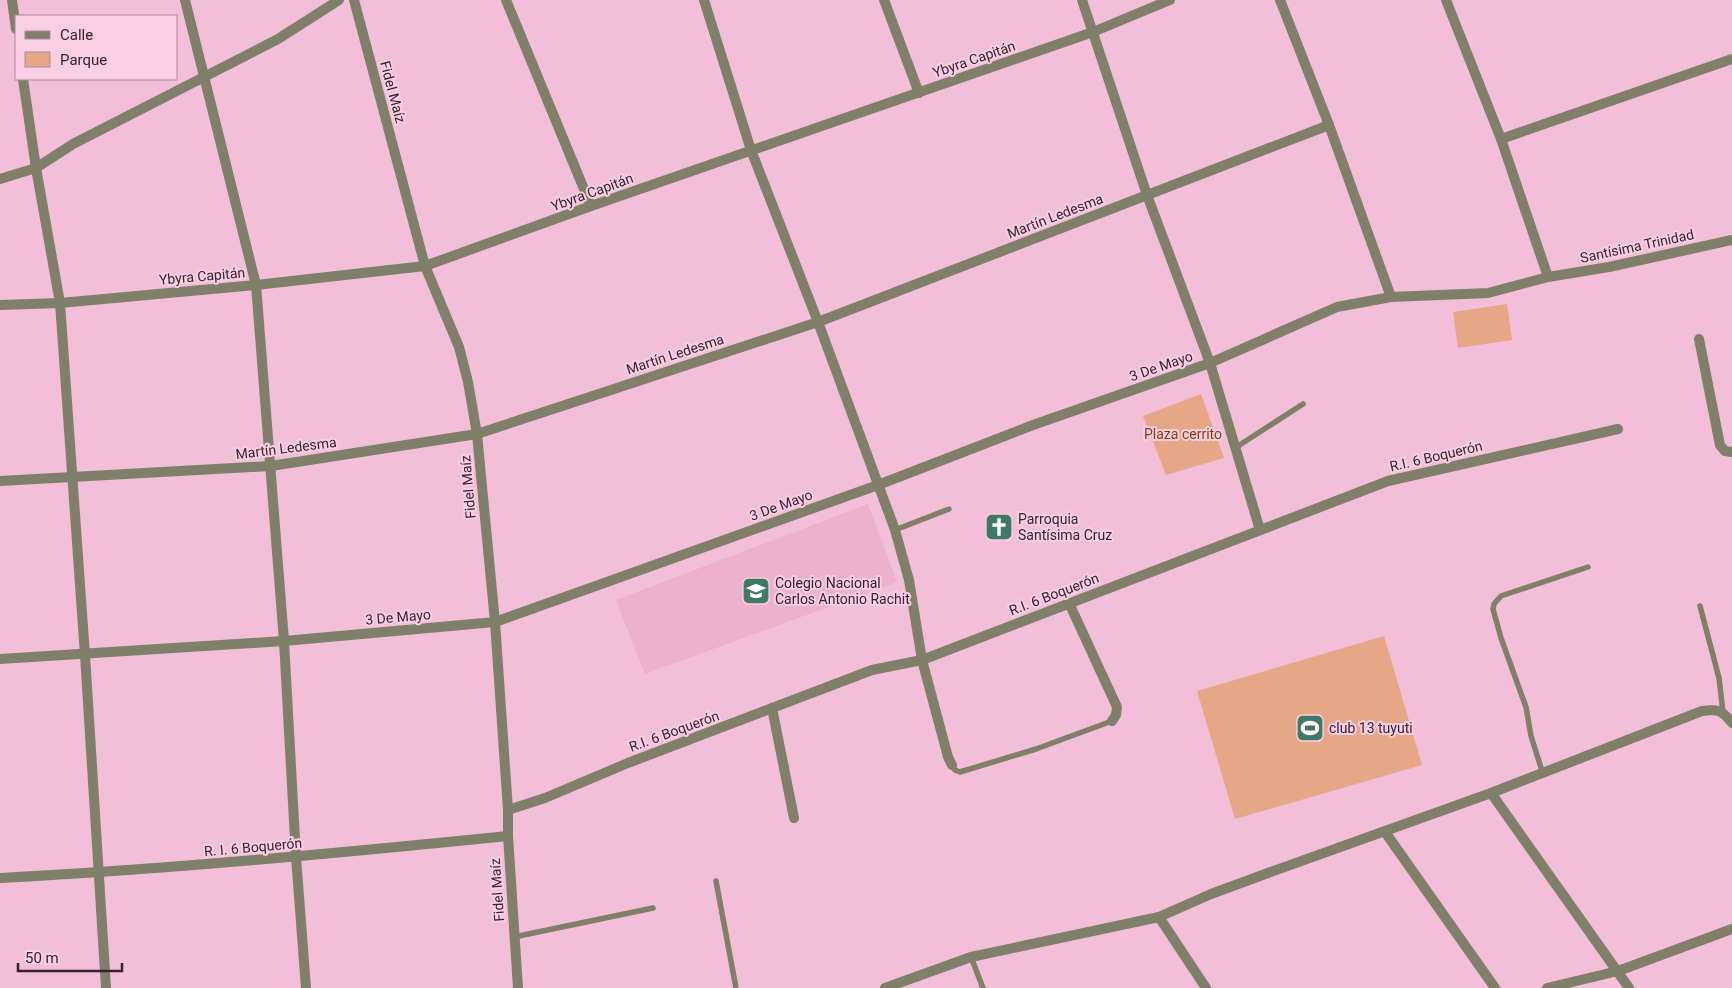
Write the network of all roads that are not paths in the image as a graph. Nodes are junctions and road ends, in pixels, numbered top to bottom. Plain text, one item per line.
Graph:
1 (12, 0) edge
2 (185, 0) edge
3 (339, 0) edge
4 (354, 0) edge
5 (506, 0) edge
6 (704, 0) edge
7 (884, 0) edge
8 (1082, 0) edge
9 (1170, 0) edge
10 (1280, 0) edge
11 (1446, 0) edge
12 (15, 22) edge
13 (1093, 32) junction
14 (1732, 59) edge
15 (205, 78) junction
16 (24, 80) edge
17 (920, 93) junction
18 (1329, 125) junction
19 (1501, 139) junction
20 (751, 150) junction
21 (36, 168) junction
22 (0, 179) edge
23 (1148, 195) junction
24 (591, 206) junction
25 (1732, 240) edge
26 (425, 266) junction
27 (1548, 277) junction
28 (256, 285) junction
29 (1391, 297) junction
30 (60, 303) junction
31 (0, 305) edge
32 (818, 322) junction
33 (1699, 340) dead end
34 (1210, 363) junction
35 (1303, 404) dead end
36 (1618, 429) dead end
37 (477, 434) junction
38 (1235, 448) junction
39 (1732, 452) edge
40 (270, 466) junction
41 (72, 476) junction
42 (0, 481) edge
43 (878, 485) junction
44 (949, 509) dead end
45 (895, 530) junction
46 (1260, 530) junction
47 (1588, 567) dead end
48 (1069, 603) junction
49 (1700, 606) dead end
50 (494, 622) junction
51 (284, 641) junction
52 (85, 655) junction
53 (0, 659) edge
54 (922, 660) junction
55 (772, 708) junction
56 (1723, 712) junction
57 (1112, 722) joint
58 (1732, 723) edge
59 (952, 765) joint
60 (1543, 774) junction
61 (1491, 794) junction
62 (508, 810) junction
63 (794, 818) dead end
64 (1386, 832) junction
65 (508, 836) junction
66 (296, 857) junction
67 (98, 873) junction
68 (0, 878) edge
69 (716, 881) dead end
70 (652, 908) dead end
71 (1159, 917) junction
72 (1732, 929) edge
73 (514, 937) junction
74 (971, 957) junction
75 (1618, 971) junction
76 (898, 986) edge
77 (106, 988) edge
78 (306, 988) edge
79 (518, 988) edge
80 (736, 988) edge
81 (885, 988) edge
82 (983, 988) edge
83 (1206, 988) edge
84 (1495, 988) edge
85 (1547, 988) edge
86 (1629, 988) edge

1 - 12 street
2 - 15 street
3 - 15 street
4 - 26 street, Fidel Maíz
5 - 24 street
6 - 20 street
7 - 17 street
8 - 13 street
9 - 13 street, Ybyra Capitán
10 - 18 street
11 - 19 street
13 - 17 street, Ybyra Capitán
13 - 23 street
14 - 19 street
15 - 21 street
15 - 28 street
16 - 21 street
17 - 20 street, Ybyra Capitán
18 - 23 street, Martín Ledesma
18 - 29 street
19 - 27 street
20 - 24 street, Ybyra Capitán
20 - 32 street
21 - 22 street
21 - 30 street
23 - 32 street, Martín Ledesma
23 - 34 street
24 - 26 street, Ybyra Capitán
25 - 27 street, Santísima Trinidad
26 - 28 street, Ybyra Capitán
26 - 37 street, Fidel Maíz
27 - 29 street, 3 De Mayo
28 - 30 street, Ybyra Capitán
28 - 40 street
29 - 34 street, 3 De Mayo
30 - 31 street, Ybyra Capitán
30 - 41 street
32 - 37 street, Martín Ledesma
32 - 43 street
33 - 39 street
34 - 38 street
34 - 43 street, 3 De Mayo
35 - 38 lane
36 - 46 street, R.I. 6 Boquerón
37 - 40 street, Martín Ledesma
37 - 50 street, Fidel Maíz
38 - 46 street
40 - 41 street, Martín Ledesma
40 - 51 street
41 - 42 street, Martín Ledesma
41 - 52 street
43 - 45 street
43 - 50 street, 3 De Mayo
44 - 45 lane
45 - 54 street
46 - 48 street, R.I. 6 Boquerón
47 - 60 lane
48 - 54 street, R.I. 6 Boquerón
48 - 57 street
49 - 56 lane
50 - 51 street, 3 De Mayo
50 - 62 street, Fidel Maíz
51 - 52 street, 3 De Mayo
51 - 66 street
52 - 53 street, 3 De Mayo
52 - 67 street
54 - 55 street, R.I. 6 Boquerón
54 - 59 street
55 - 62 street, R.I. 6 Boquerón
55 - 63 street
56 - 58 street
56 - 60 street
57 - 59 lane
60 - 61 street
61 - 64 street
61 - 75 street
62 - 65 street, Fidel Maíz
64 - 71 street
64 - 84 street
65 - 66 street, R. I. 6 Boquerón
65 - 73 street, Fidel Maíz
66 - 67 street, R. I. 6 Boquerón
66 - 78 street
67 - 68 street, R. I. 6 Boquerón
67 - 77 street
69 - 80 lane
70 - 73 lane
71 - 74 street
71 - 83 street
72 - 75 street
73 - 79 street, Fidel Maíz
74 - 76 street
74 - 82 lane
75 - 85 street
75 - 86 street
76 - 81 street

